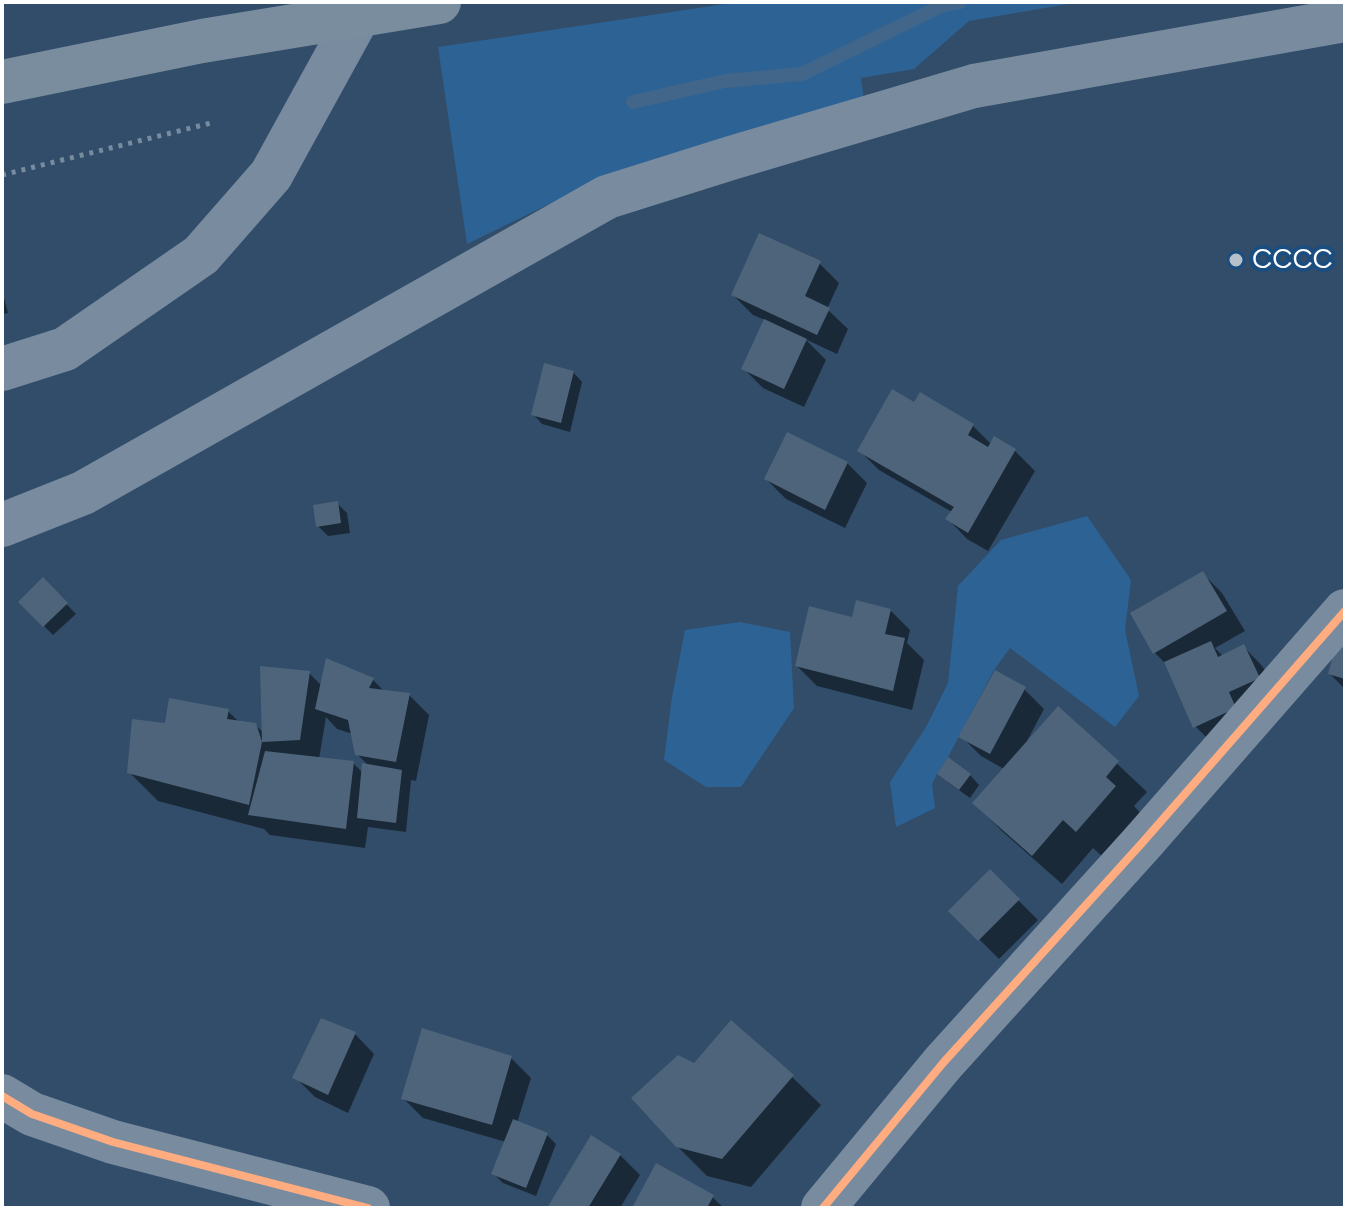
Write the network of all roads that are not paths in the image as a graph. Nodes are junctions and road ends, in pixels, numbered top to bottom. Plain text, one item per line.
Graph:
1 (439, 2) edge
2 (359, 15) junction
3 (1345, 20) edge
4 (2, 82) edge
5 (2, 369) edge
6 (2, 525) edge
7 (1345, 611) edge
8 (2, 1096) edge
9 (368, 1208) edge
10 (823, 1208) edge

1 - 2 highway
2 - 4 highway
2 - 5 street
3 - 6 street
7 - 10 street
8 - 9 street

